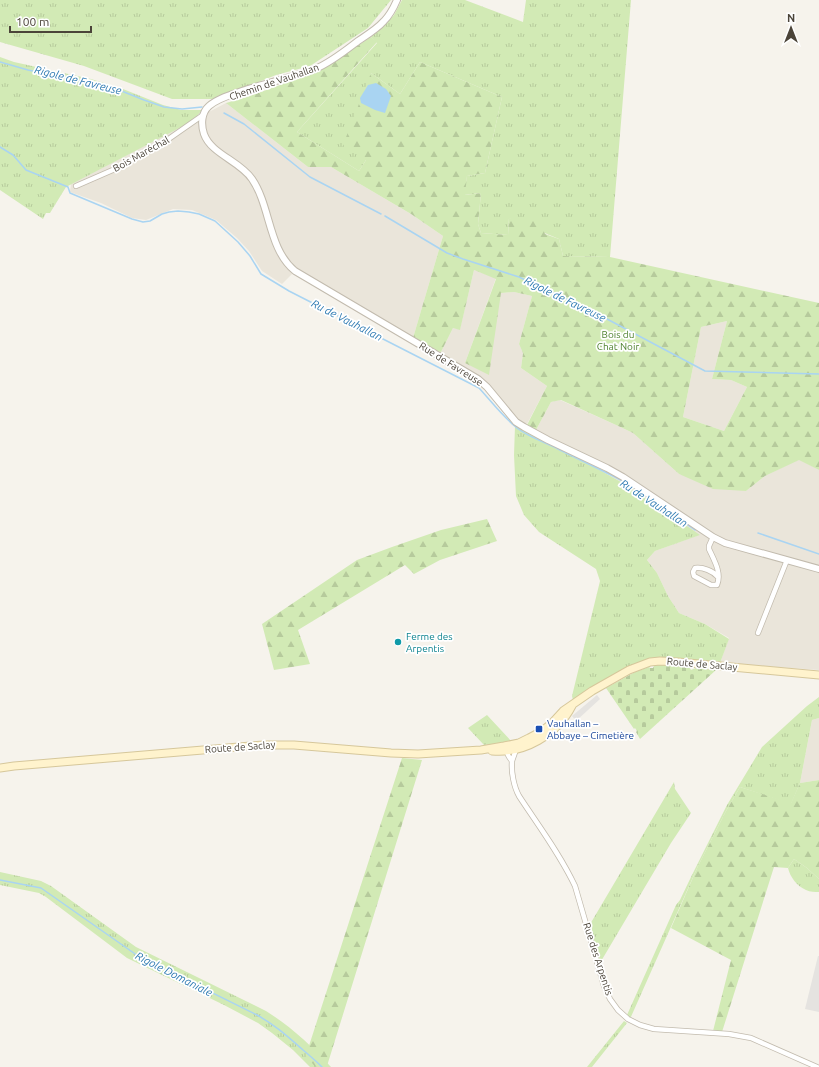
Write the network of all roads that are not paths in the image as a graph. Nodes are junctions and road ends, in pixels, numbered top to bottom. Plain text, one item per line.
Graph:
1 (397, 0) edge
2 (204, 115) junction
3 (76, 186) dead end
4 (713, 537) junction
5 (787, 560) junction
6 (819, 569) edge
7 (718, 577) junction
8 (758, 633) dead end
9 (819, 675) edge
10 (572, 706) junction
11 (529, 738) junction
12 (516, 749) junction
13 (480, 750) junction
14 (507, 751) junction
15 (512, 761) junction
16 (0, 768) edge
17 (817, 1067) edge

1 - 2 street, Chemin de Vauhallan
2 - 3 street, Bois Maréchal
2 - 4 street, Rue de Favreuse
4 - 5 street, Rue de Favreuse
4 - 7 street
5 - 6 street, Rue de Favreuse
5 - 8 street
7 - 7 street
9 - 10 main road, Route de Saclay
10 - 11 main road, Route de Saclay
10 - 12 main road, Route de Saclay
11 - 13 main road, Route de Saclay
11 - 14 street, Route de Saclay
12 - 14 main road, Route de Saclay
12 - 15 street, Rue des Arpentis
13 - 14 main road, Route de Saclay
13 - 16 main road, Route de Saclay
14 - 15 street, Rue des Arpentis
15 - 17 street, Rue des Arpentis

